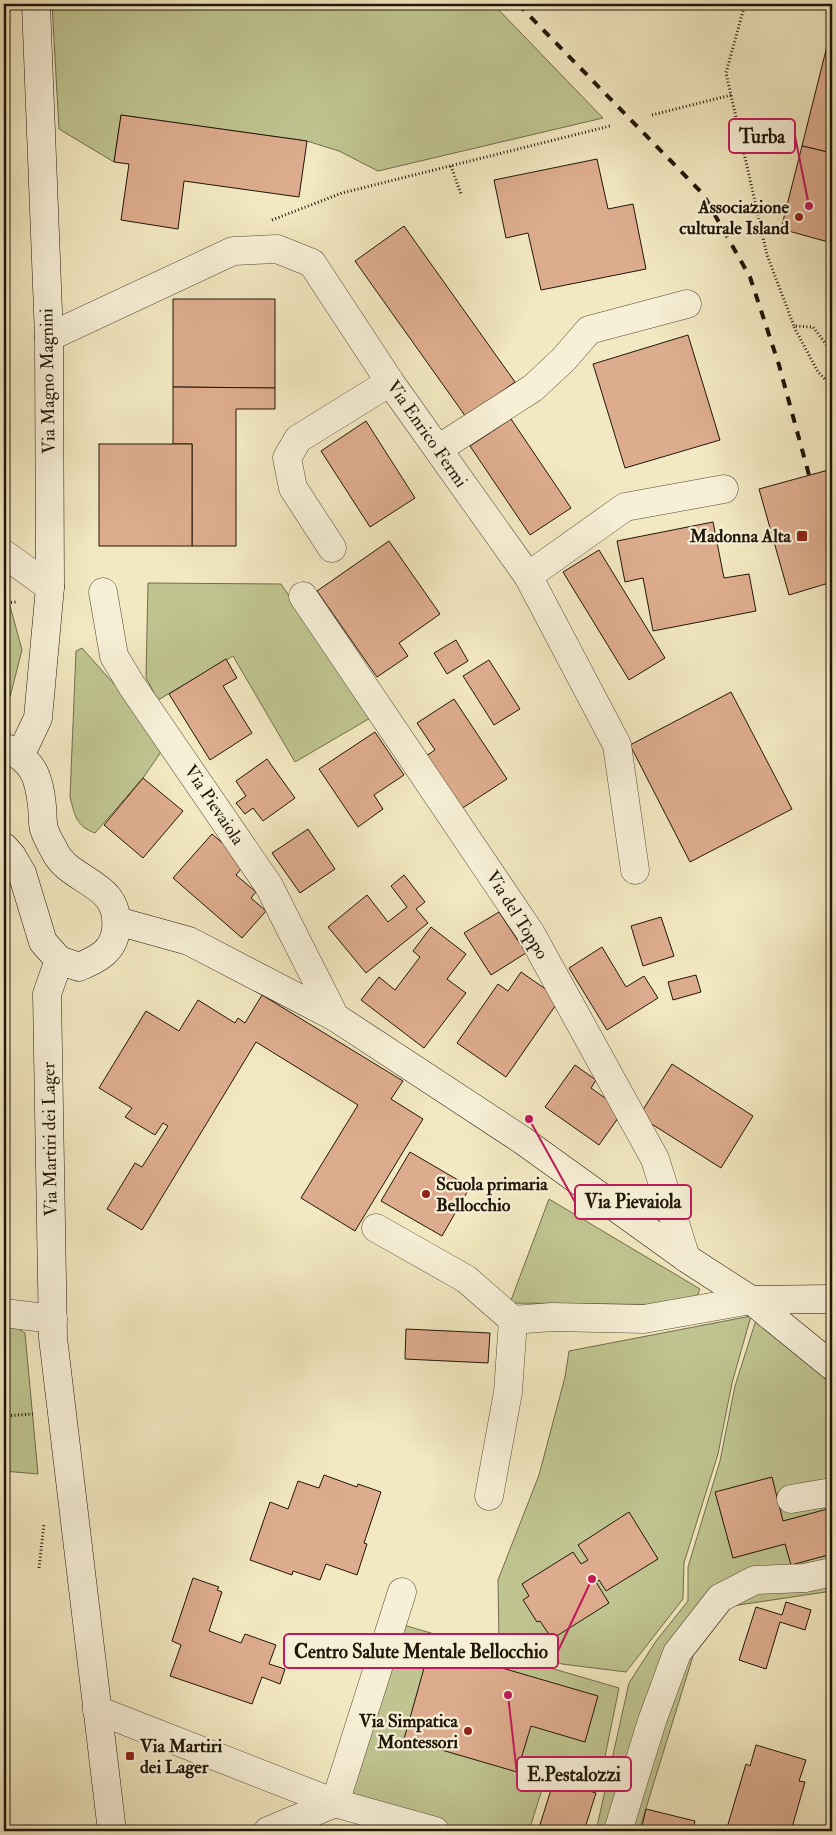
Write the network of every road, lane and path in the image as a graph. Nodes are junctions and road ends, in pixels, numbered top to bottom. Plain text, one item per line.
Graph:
1 (36, 4) edge
2 (745, 4) edge
3 (731, 95) junction
4 (652, 115) dead end
5 (610, 126) dead end
6 (451, 166) junction
7 (461, 194) dead end
8 (260, 250) junction
9 (687, 304) dead end
10 (794, 326) junction
11 (48, 337) junction
12 (832, 352) edge
13 (390, 382) junction
14 (832, 386) edge
15 (438, 449) junction
16 (724, 489) dead end
17 (332, 548) dead end
18 (4, 554) edge
19 (528, 576) junction
20 (50, 587) junction
21 (103, 592) dead end
22 (304, 596) dead end
23 (16, 602) dead end
24 (4, 603) edge
25 (12, 750) edge
26 (4, 848) edge
27 (635, 870) dead end
28 (117, 921) junction
29 (59, 960) junction
30 (335, 1017) junction
31 (376, 1228) dead end
32 (686, 1258) junction
33 (832, 1299) edge
34 (751, 1300) junction
35 (4, 1313) edge
36 (53, 1319) junction
37 (513, 1320) junction
38 (832, 1366) edge
39 (39, 1414) dead end
40 (4, 1416) edge
41 (832, 1492) edge
42 (489, 1496) dead end
43 (791, 1499) dead end
44 (44, 1524) dead end
45 (40, 1568) dead end
46 (832, 1572) edge
47 (402, 1592) dead end
48 (97, 1710) junction
49 (335, 1803) junction
50 (112, 1831) edge
51 (268, 1831) edge
52 (435, 1831) edge
53 (618, 1831) edge

1 - 11 street, Via Magno Magnini
2 - 3 path
3 - 4 path
3 - 10 path
5 - 6 path
6 - 7 path
6 - 8 path
8 - 11 street, Via Enrico Fermi
8 - 13 street, Via Enrico Fermi
9 - 15 street
10 - 12 path
10 - 14 path
11 - 20 street, Via Magno Magnini
13 - 15 street, Via Enrico Fermi
13 - 17 street
15 - 19 street, Via Enrico Fermi
16 - 19 street
18 - 20 street
19 - 27 street, Via Enrico Fermi
20 - 25 street, Via Magno Magnini
21 - 30 street, Via Pievaiola
22 - 32 street, Via del Toppo
23 - 24 path
25 - 28 street
26 - 29 street
28 - 29 street
28 - 30 street
29 - 36 street, Via Martiri dei Lager
30 - 32 street
31 - 37 street
32 - 34 street
33 - 34 street
34 - 37 street
34 - 38 street
35 - 36 street
36 - 48 street, Via Martiri dei Lager
37 - 42 street
39 - 40 path
41 - 43 street
44 - 45 path
46 - 53 street
47 - 49 street
48 - 49 street
48 - 50 street, Via Martiri dei Lager
49 - 51 street
49 - 52 street

